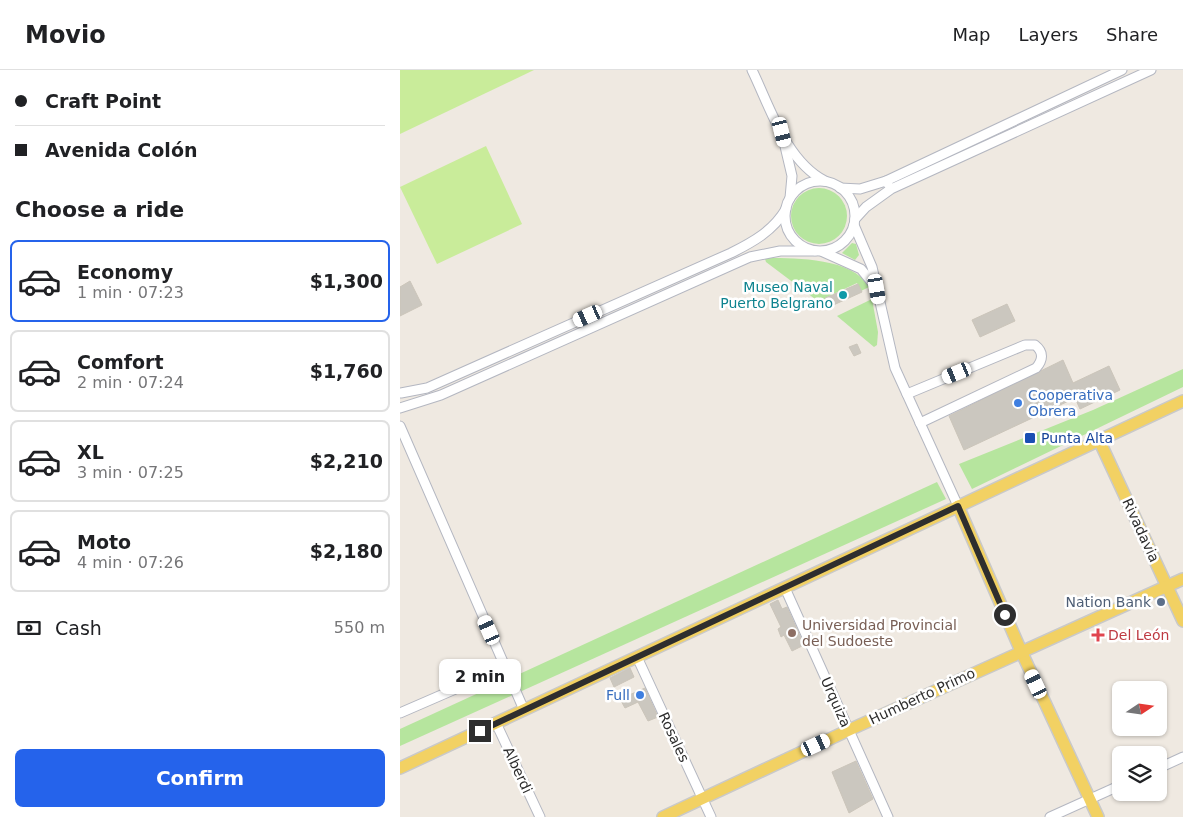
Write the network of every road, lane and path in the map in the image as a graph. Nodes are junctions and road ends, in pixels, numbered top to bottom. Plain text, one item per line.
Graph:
1 (752, 70) edge
2 (1122, 70) edge
3 (1151, 70) edge
4 (782, 132) junction
5 (828, 182) junction
6 (888, 185) junction
7 (840, 188) junction
8 (788, 204) junction
9 (855, 222) junction
10 (818, 251) junction
11 (877, 289) junction
12 (401, 390) edge
13 (907, 394) junction
14 (1183, 401) edge
15 (400, 404) edge
16 (400, 408) edge
17 (920, 423) junction
18 (400, 426) edge
19 (1099, 440) junction
20 (400, 444) edge
21 (412, 455) junction
22 (958, 506) junction
23 (1183, 579) edge
24 (1167, 586) junction
25 (784, 588) junction
26 (1183, 621) edge
27 (1021, 651) junction
28 (637, 657) junction
29 (506, 667) junction
30 (524, 710) junction
31 (400, 713) edge
32 (496, 723) junction
33 (849, 730) junction
34 (1183, 757) edge
35 (1167, 764) edge
36 (400, 768) edge
37 (1112, 789) edge
38 (702, 798) junction
39 (1089, 799) junction
40 (540, 817) edge
41 (663, 817) edge
42 (711, 817) edge
43 (888, 817) edge
44 (1050, 817) edge
45 (1098, 817) edge

1 - 4 street
2 - 6 street
3 - 6 street
4 - 5 street
4 - 8 street
5 - 7 street
5 - 8 street
6 - 7 street
6 - 9 street
7 - 9 street
8 - 10 street
8 - 12 street
9 - 10 street
9 - 11 street
10 - 11 street
10 - 16 street
11 - 13 street
12 - 15 street
13 - 17 street
13 - 17 street
14 - 19 main road
17 - 22 street
18 - 21 street
19 - 22 main road
19 - 24 main road, Rivadavia
20 - 21 street
21 - 29 street
22 - 25 main road
22 - 27 main road
23 - 24 main road, Humberto Primo
24 - 26 main road, Rivadavia
24 - 27 main road, Humberto Primo
25 - 28 main road
25 - 33 street, Urquiza
27 - 33 main road, Humberto Primo
27 - 39 main road
28 - 30 main road
28 - 38 street, Rosales
29 - 30 street
29 - 31 street
30 - 32 main road
32 - 36 main road
32 - 40 street, Alberdi
33 - 38 main road, Humberto Primo
33 - 43 street, Urquiza
34 - 35 street
37 - 39 street
38 - 41 main road, Humberto Primo
38 - 42 street, Rosales
39 - 44 street
39 - 45 main road

